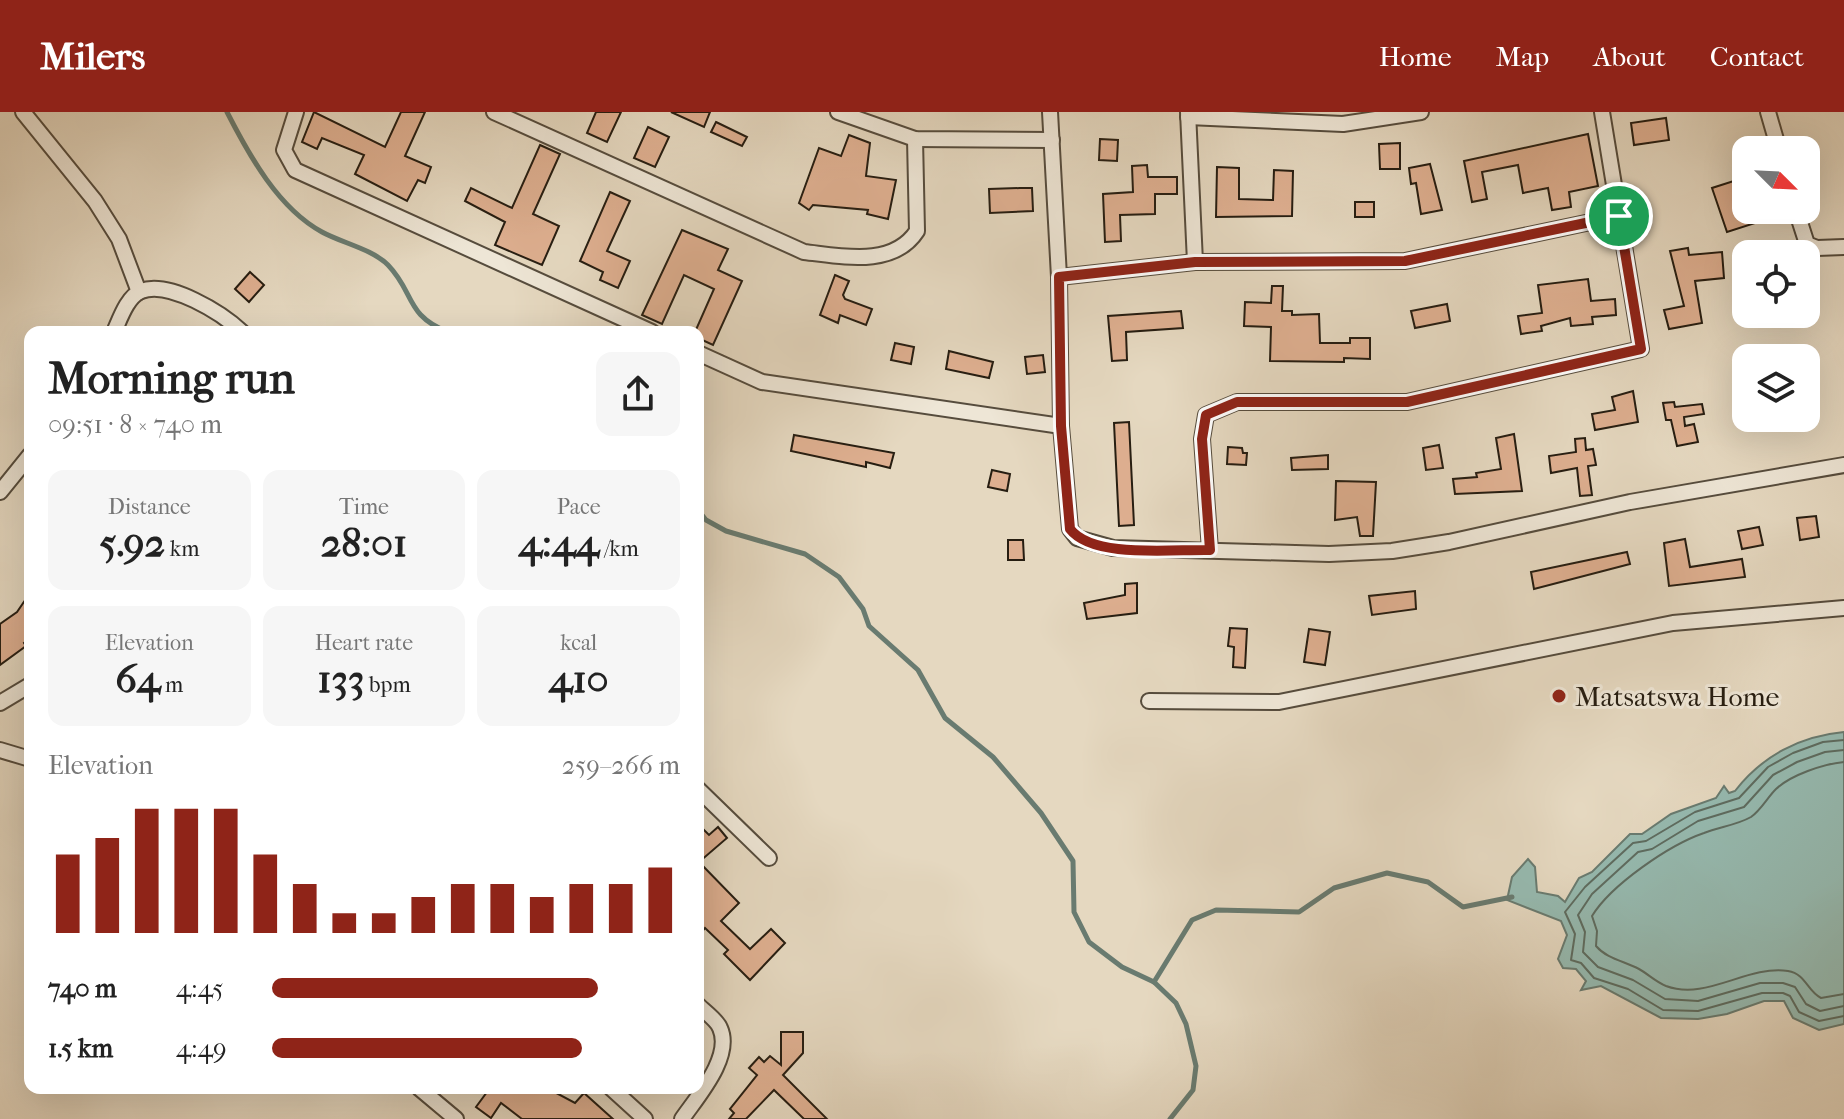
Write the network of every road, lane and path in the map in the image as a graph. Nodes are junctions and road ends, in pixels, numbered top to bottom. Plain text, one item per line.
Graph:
1 (23, 112) edge
2 (296, 112) edge
3 (494, 112) edge
4 (838, 112) edge
5 (1050, 112) edge
6 (1421, 112) edge
7 (1602, 112) edge
8 (1768, 112) edge
9 (1188, 114) edge
10 (1775, 136) edge
11 (915, 139) junction
12 (1052, 140) junction
13 (1619, 216) junction
14 (1801, 224) edge
15 (1844, 247) edge
16 (1195, 262) junction
17 (1059, 277) junction
18 (139, 292) junction
19 (117, 326) edge
20 (233, 326) edge
21 (639, 326) edge
22 (704, 356) edge
23 (1061, 426) junction
24 (24, 462) edge
25 (1844, 465) edge
26 (0, 492) edge
27 (1210, 550) junction
28 (1844, 608) edge
29 (24, 689) edge
30 (1149, 701) dead end
31 (0, 703) edge
32 (0, 750) edge
33 (24, 757) edge
34 (704, 795) edge
35 (769, 858) dead end
36 (704, 1011) edge
37 (704, 1086) edge
38 (426, 1094) edge
39 (618, 1094) edge
40 (699, 1094) edge
41 (456, 1119) edge
42 (645, 1119) edge
43 (682, 1119) edge

1 - 18 street
2 - 21 street
3 - 11 street
4 - 11 street
5 - 12 street
6 - 9 street
7 - 13 street
8 - 10 street
9 - 16 street
11 - 12 street
12 - 17 street
13 - 16 street
13 - 27 street
14 - 15 street
16 - 17 street
17 - 23 street
18 - 19 street
18 - 20 street
22 - 23 street
23 - 27 street
24 - 26 street
25 - 27 street
28 - 30 street
29 - 31 street
32 - 33 street
34 - 35 street
36 - 37 street
38 - 41 street
39 - 42 street
40 - 43 street

